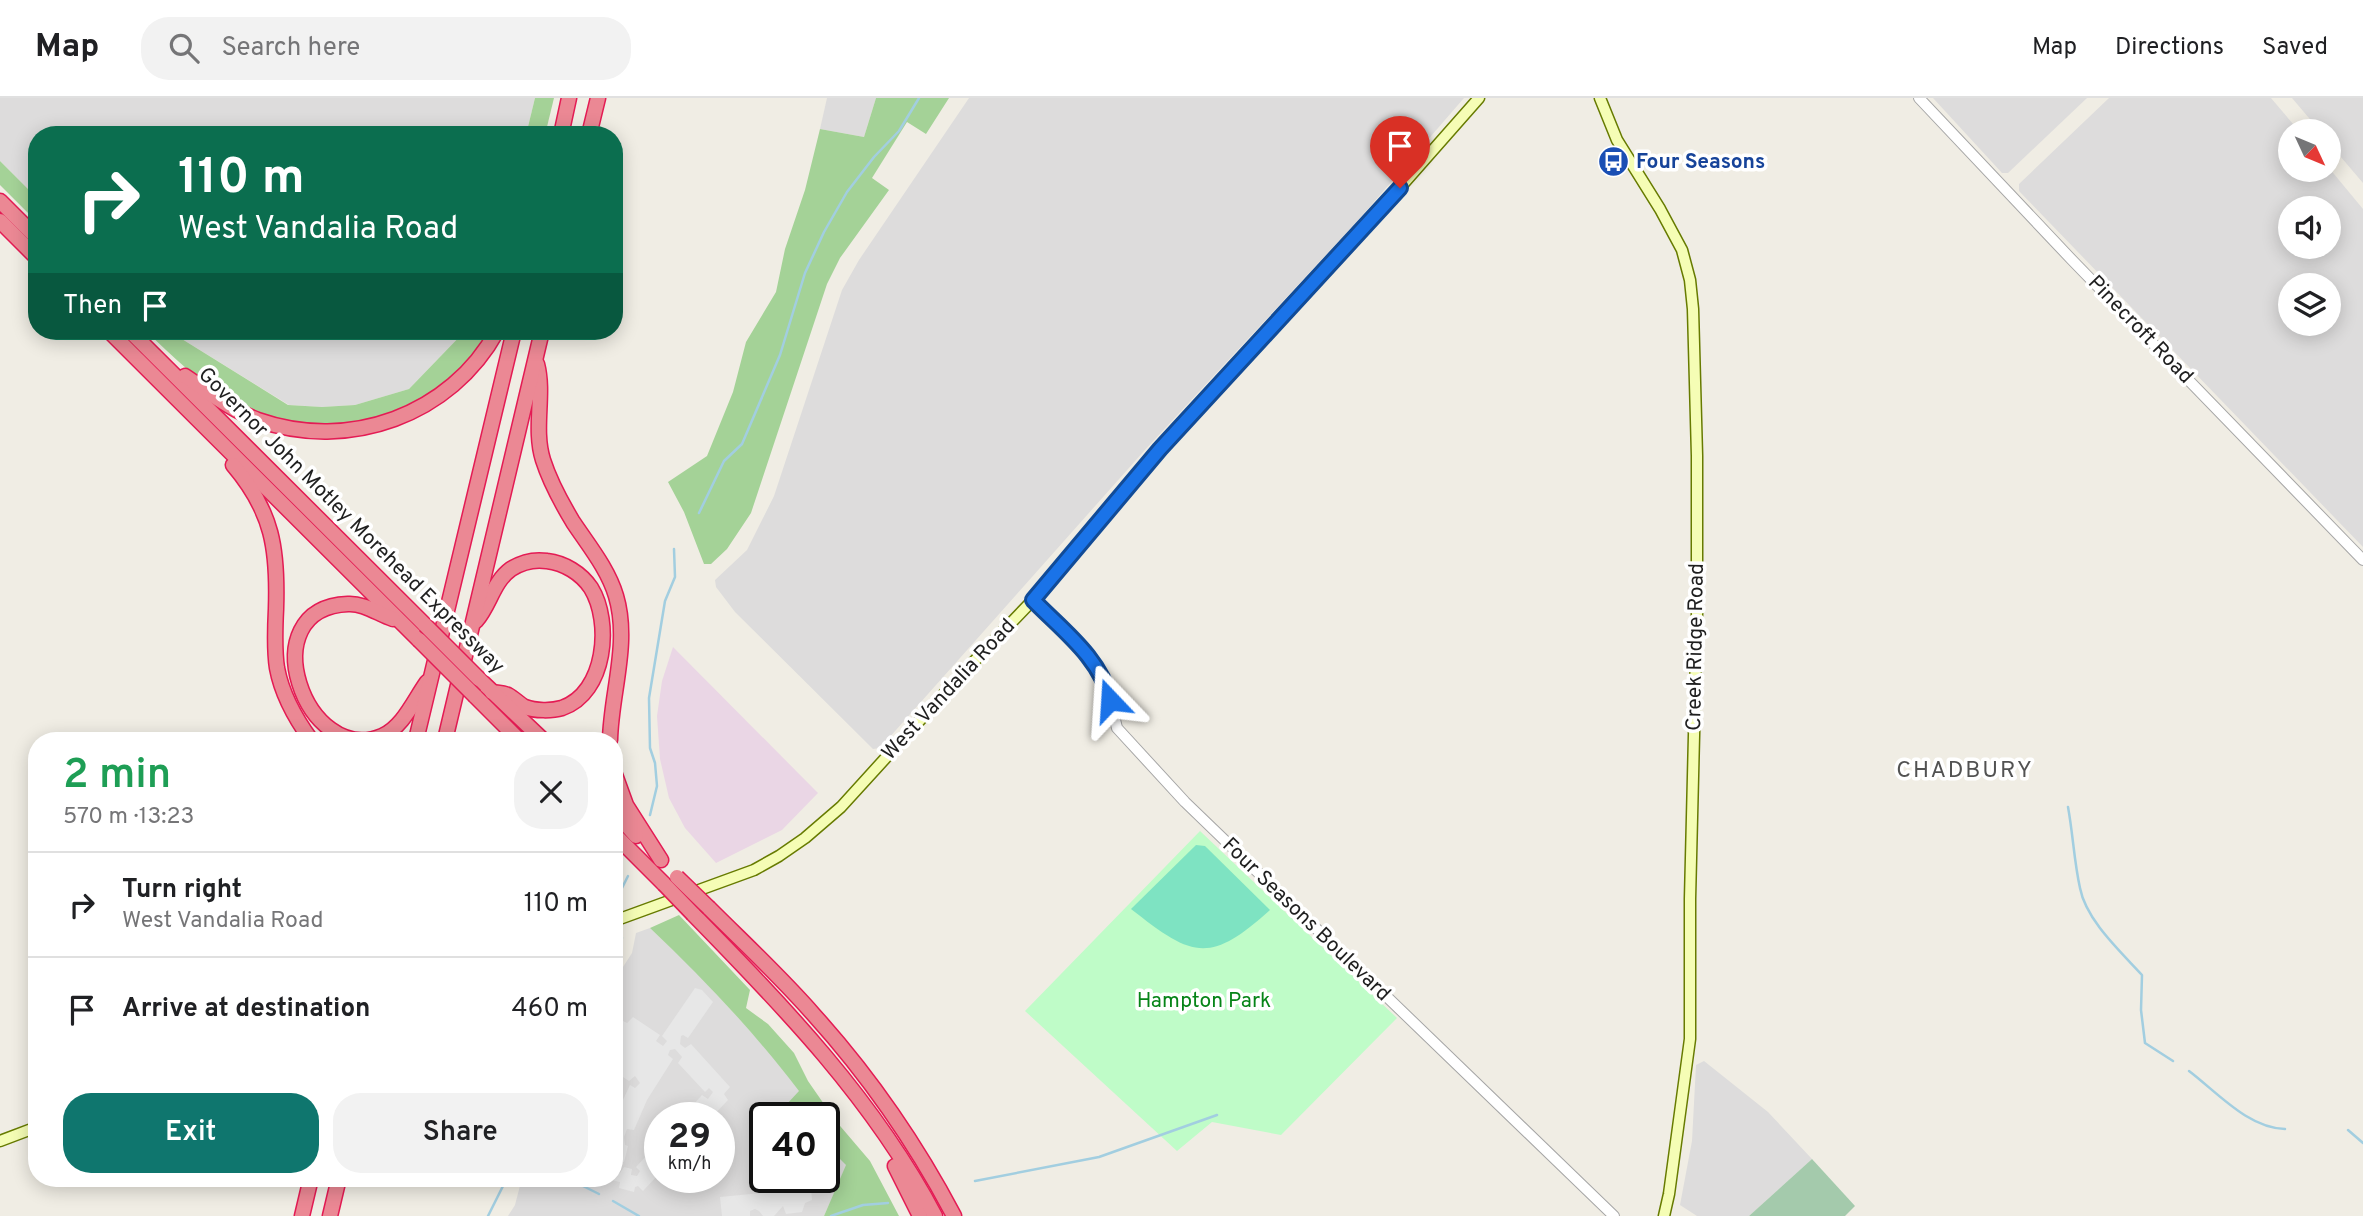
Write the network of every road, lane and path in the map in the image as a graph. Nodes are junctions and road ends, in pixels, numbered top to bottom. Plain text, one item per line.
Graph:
1 (569, 98) edge
2 (598, 98) edge
3 (1479, 98) edge
4 (1600, 98) edge
5 (1919, 98) edge
6 (563, 126) edge
7 (591, 126) edge
8 (0, 201) edge
9 (0, 221) edge
10 (28, 229) edge
11 (28, 249) edge
12 (118, 340) edge
13 (139, 340) edge
14 (492, 340) edge
15 (512, 340) edge
16 (540, 340) edge
17 (535, 359) junction
18 (168, 369) junction
19 (173, 394) junction
20 (2363, 560) edge
21 (1033, 600) junction
22 (401, 621) junction
23 (472, 625) junction
24 (431, 676) junction
25 (492, 692) junction
26 (306, 732) edge
27 (336, 732) edge
28 (387, 732) edge
29 (418, 732) edge
30 (447, 732) edge
31 (511, 732) edge
32 (534, 732) edge
33 (611, 732) edge
34 (623, 797) edge
35 (623, 820) edge
36 (623, 841) edge
37 (661, 860) junction
38 (671, 880) junction
39 (623, 918) edge
40 (848, 1082) junction
41 (28, 1130) edge
42 (0, 1141) edge
43 (933, 1178) junction
44 (310, 1187) edge
45 (337, 1187) edge
46 (302, 1216) edge
47 (330, 1216) edge
48 (920, 1216) edge
49 (935, 1216) edge
50 (954, 1216) edge
51 (963, 1216) edge
52 (1614, 1216) edge
53 (1664, 1216) edge

1 - 6 highway
2 - 7 highway
3 - 21 main road, West Vandalia Road
4 - 53 main road, Creek Ridge Road
5 - 20 street, Pinecroft Road
8 - 10 highway
9 - 11 highway
12 - 19 highway, Governor John Motley Morehead Expressway
13 - 18 highway, Governor John Motley Morehead Expressway
14 - 18 highway
15 - 24 highway
16 - 17 highway
17 - 23 highway
17 - 33 highway
18 - 25 highway, Governor John Motley Morehead Expressway, bridge
19 - 22 highway, Governor John Motley Morehead Expressway
19 - 26 highway
21 - 39 main road, West Vandalia Road
21 - 52 street, Four Seasons Boulevard
22 - 27 highway
22 - 31 highway, Governor John Motley Morehead Expressway, bridge
23 - 25 highway
23 - 30 highway
24 - 28 highway
24 - 29 highway
25 - 32 highway, Governor John Motley Morehead Expressway
34 - 37 highway
35 - 37 highway
36 - 38 highway
37 - 38 highway
38 - 40 highway, bridge
38 - 43 highway, bridge
40 - 48 highway
40 - 49 highway
41 - 42 main road
43 - 50 highway
43 - 51 highway
44 - 46 highway
45 - 47 highway

